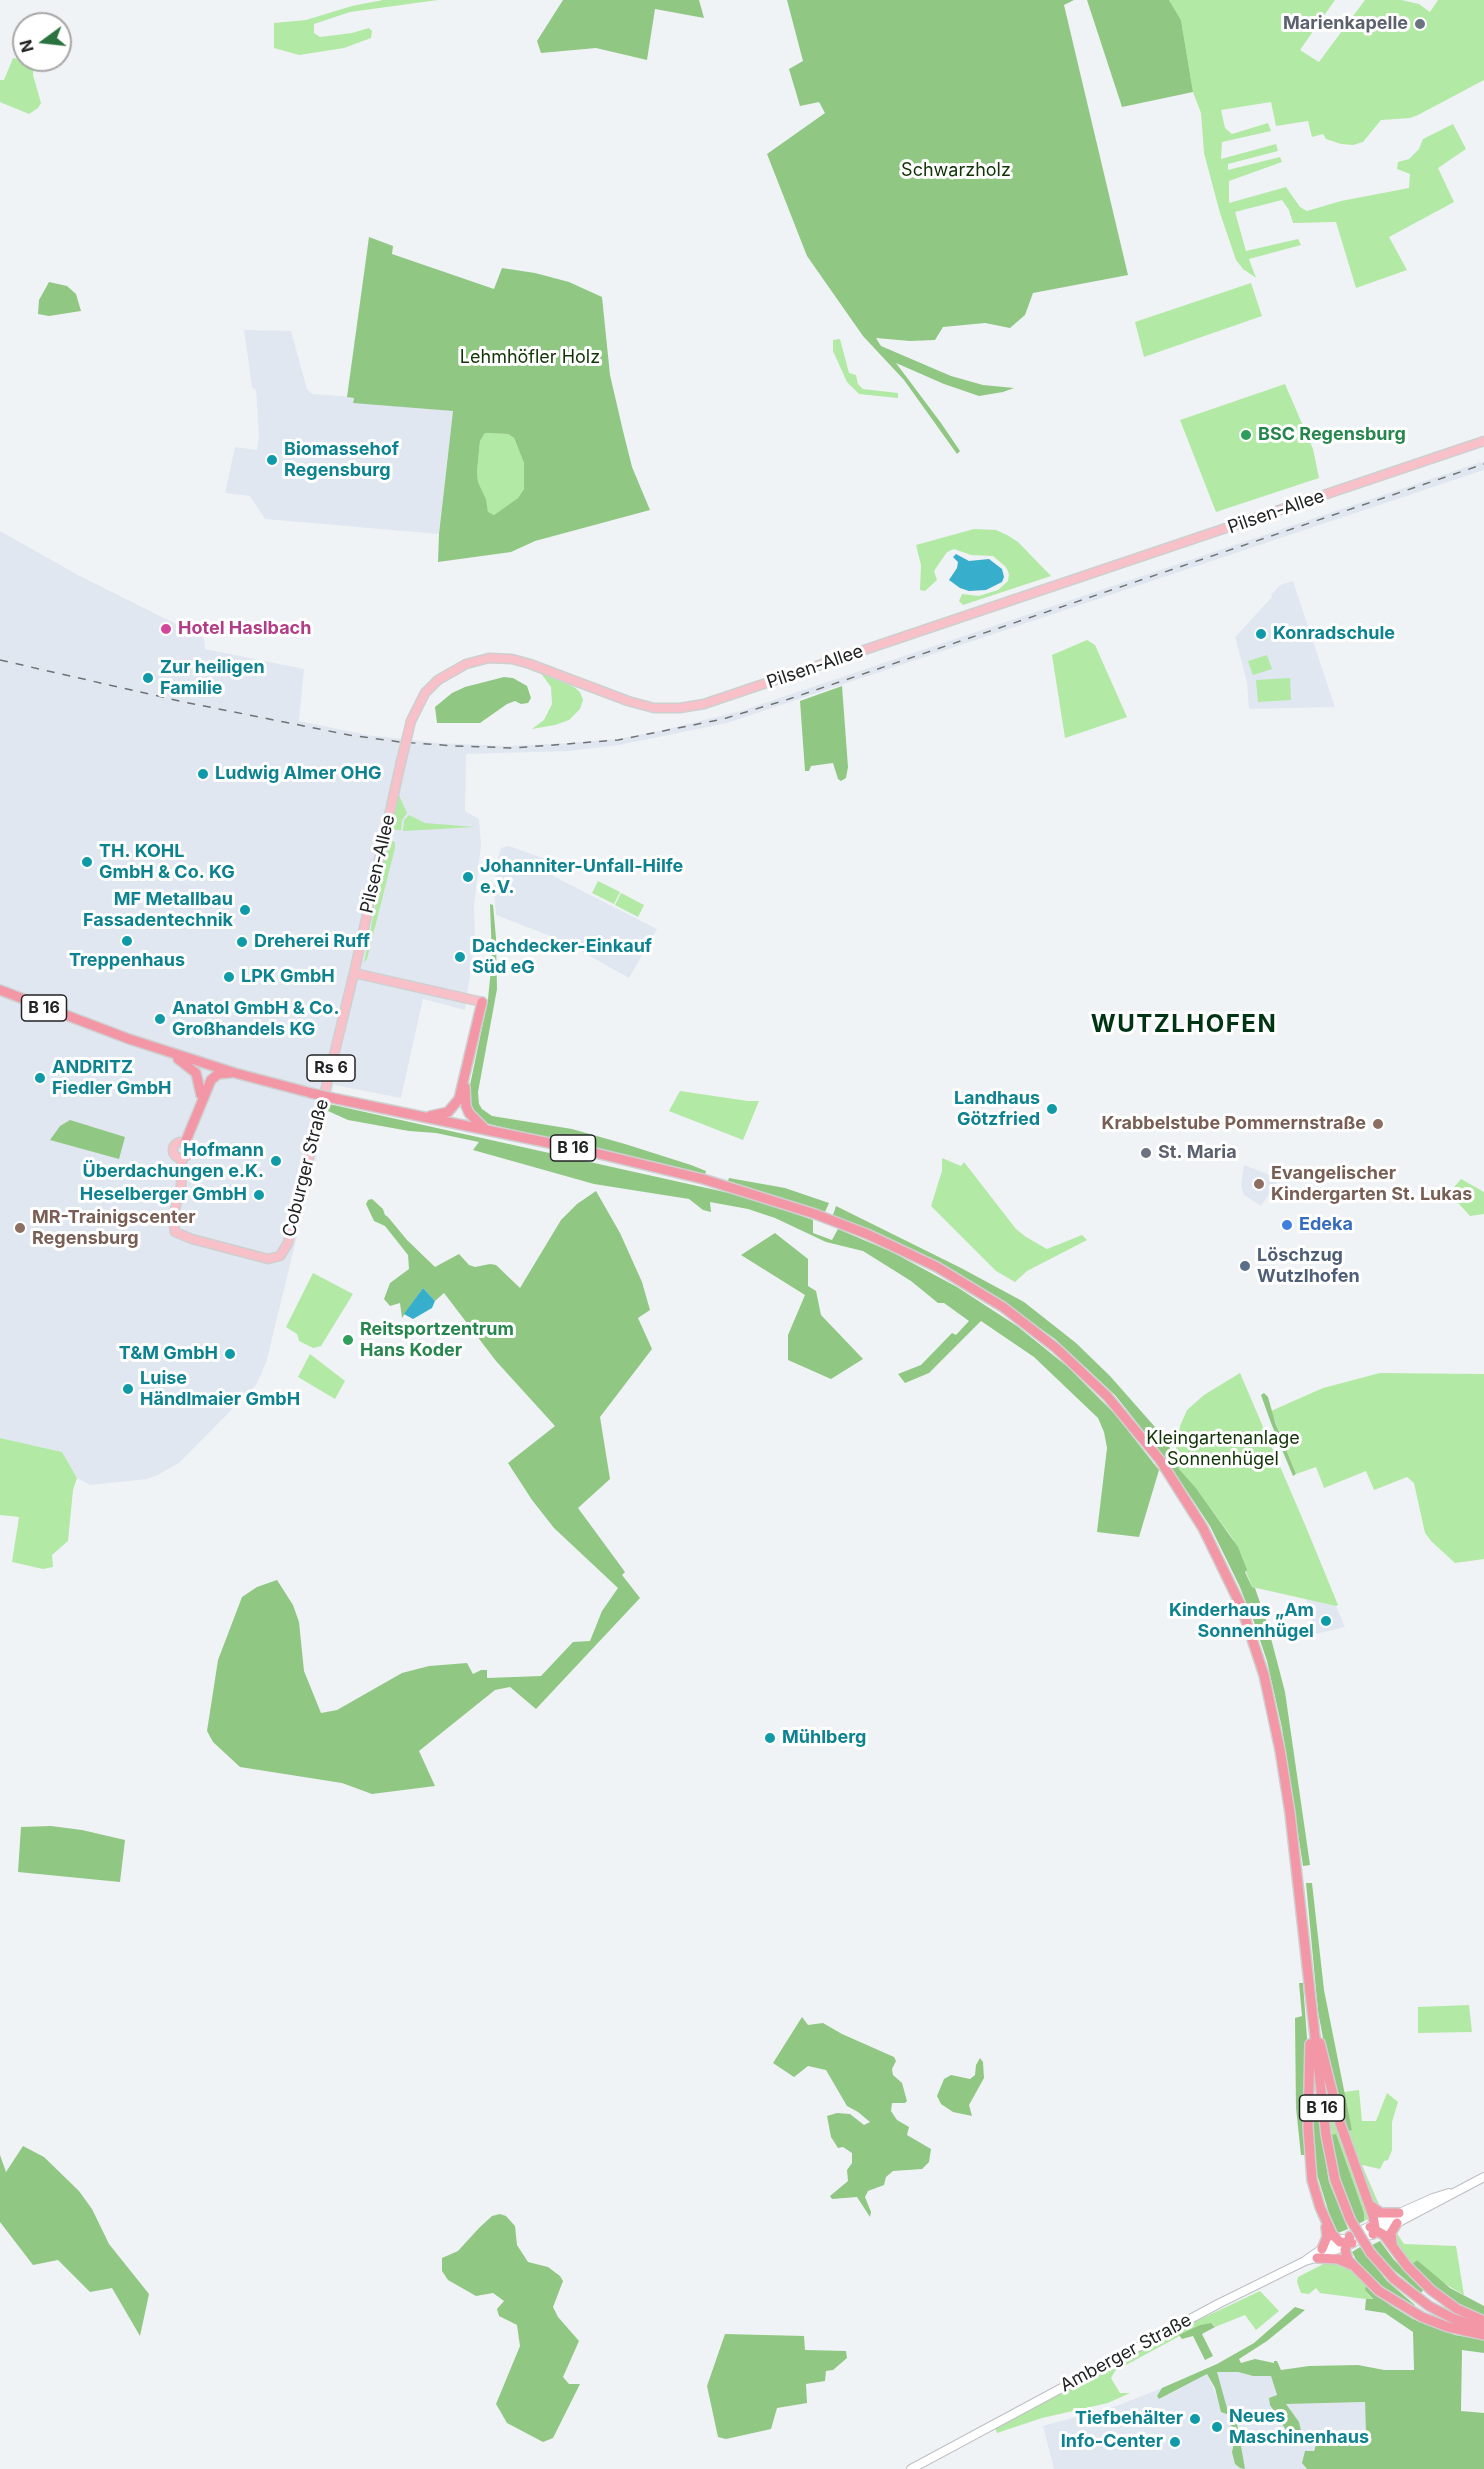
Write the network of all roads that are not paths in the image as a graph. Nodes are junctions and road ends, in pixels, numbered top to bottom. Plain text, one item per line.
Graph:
1 (1484, 441) edge
2 (354, 973) junction
3 (0, 990) edge
4 (482, 1002) joint
5 (157, 1048) junction
6 (236, 1073) junction
7 (466, 1073) junction
8 (201, 1100) junction
9 (416, 1116) junction
10 (488, 1131) junction
11 (185, 1143) junction
12 (182, 1158) junction
13 (1309, 1994) junction
14 (1484, 2177) edge
15 (1369, 2205) junction
16 (1398, 2218) junction
17 (1325, 2221) junction
18 (1374, 2229) junction
19 (1346, 2242) junction
20 (1322, 2249) junction
21 (1394, 2249) junction
22 (1317, 2258) junction
23 (1305, 2261) junction
24 (1352, 2265) junction
25 (1484, 2320) edge
26 (1484, 2329) edge
27 (1484, 2335) edge
28 (911, 2469) edge

1 - 2 main road, Pilsen-Allee, bridge
2 - 4 main road
2 - 12 main road, Coburger Straße / Rs 6
3 - 5 highway, B 16
4 - 7 highway
5 - 6 highway, B 16
5 - 8 highway, B 16
6 - 8 highway
6 - 9 highway, B 16, bridge
7 - 9 highway, B 16
7 - 10 highway
8 - 11 highway
9 - 10 highway, B 16
10 - 13 highway, B 16
11 - 12 main road
11 - 12 main road
13 - 15 highway
13 - 17 highway, B 16
13 - 26 highway, B 16, bridge
14 - 16 main road, Amberger Straße
15 - 16 highway
15 - 18 highway
16 - 18 main road, Amberger Straße
16 - 21 highway
17 - 19 highway, B 16
17 - 20 highway
18 - 19 main road, Amberger Straße
18 - 21 highway
19 - 20 main road, Amberger Straße
19 - 22 main road, Amberger Straße
19 - 24 highway, B 16
20 - 23 main road, Amberger Straße
21 - 25 highway
22 - 23 main road, Amberger Straße
22 - 24 highway
23 - 28 main road, Amberger Straße
24 - 27 highway, B 16

